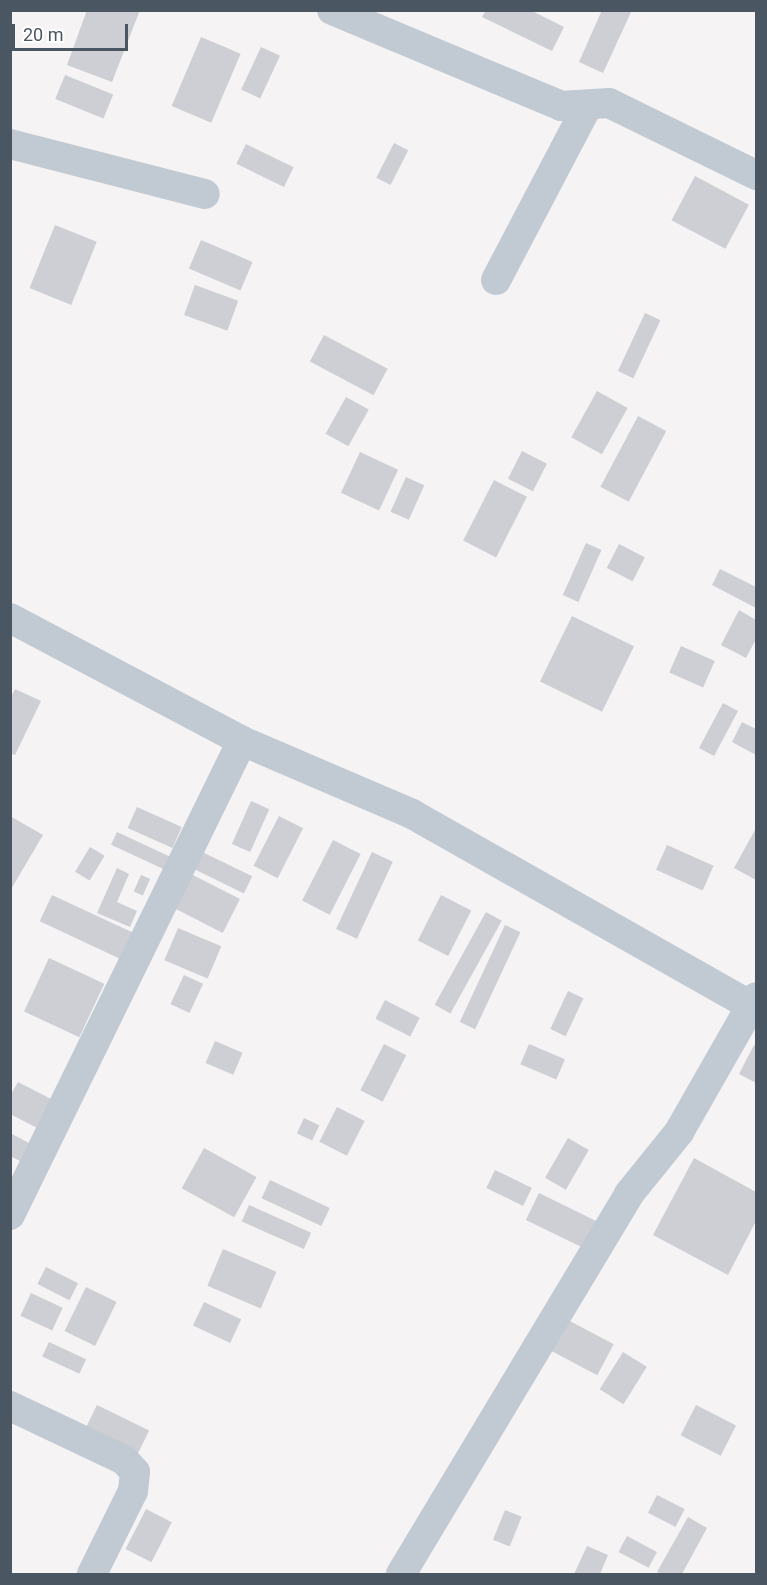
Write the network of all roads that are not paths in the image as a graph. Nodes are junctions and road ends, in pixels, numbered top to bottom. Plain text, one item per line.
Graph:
1 (332, 10) edge
2 (588, 105) junction
3 (10, 144) edge
4 (756, 175) edge
5 (205, 194) dead end
6 (496, 280) dead end
7 (10, 618) edge
8 (242, 741) junction
9 (754, 1001) edge
10 (10, 1215) edge
11 (10, 1406) edge
12 (92, 1575) edge
13 (400, 1575) edge

1 - 2 street
2 - 4 street
2 - 6 street
3 - 5 street
7 - 8 street
8 - 9 street
8 - 10 street
9 - 13 street
11 - 12 street

